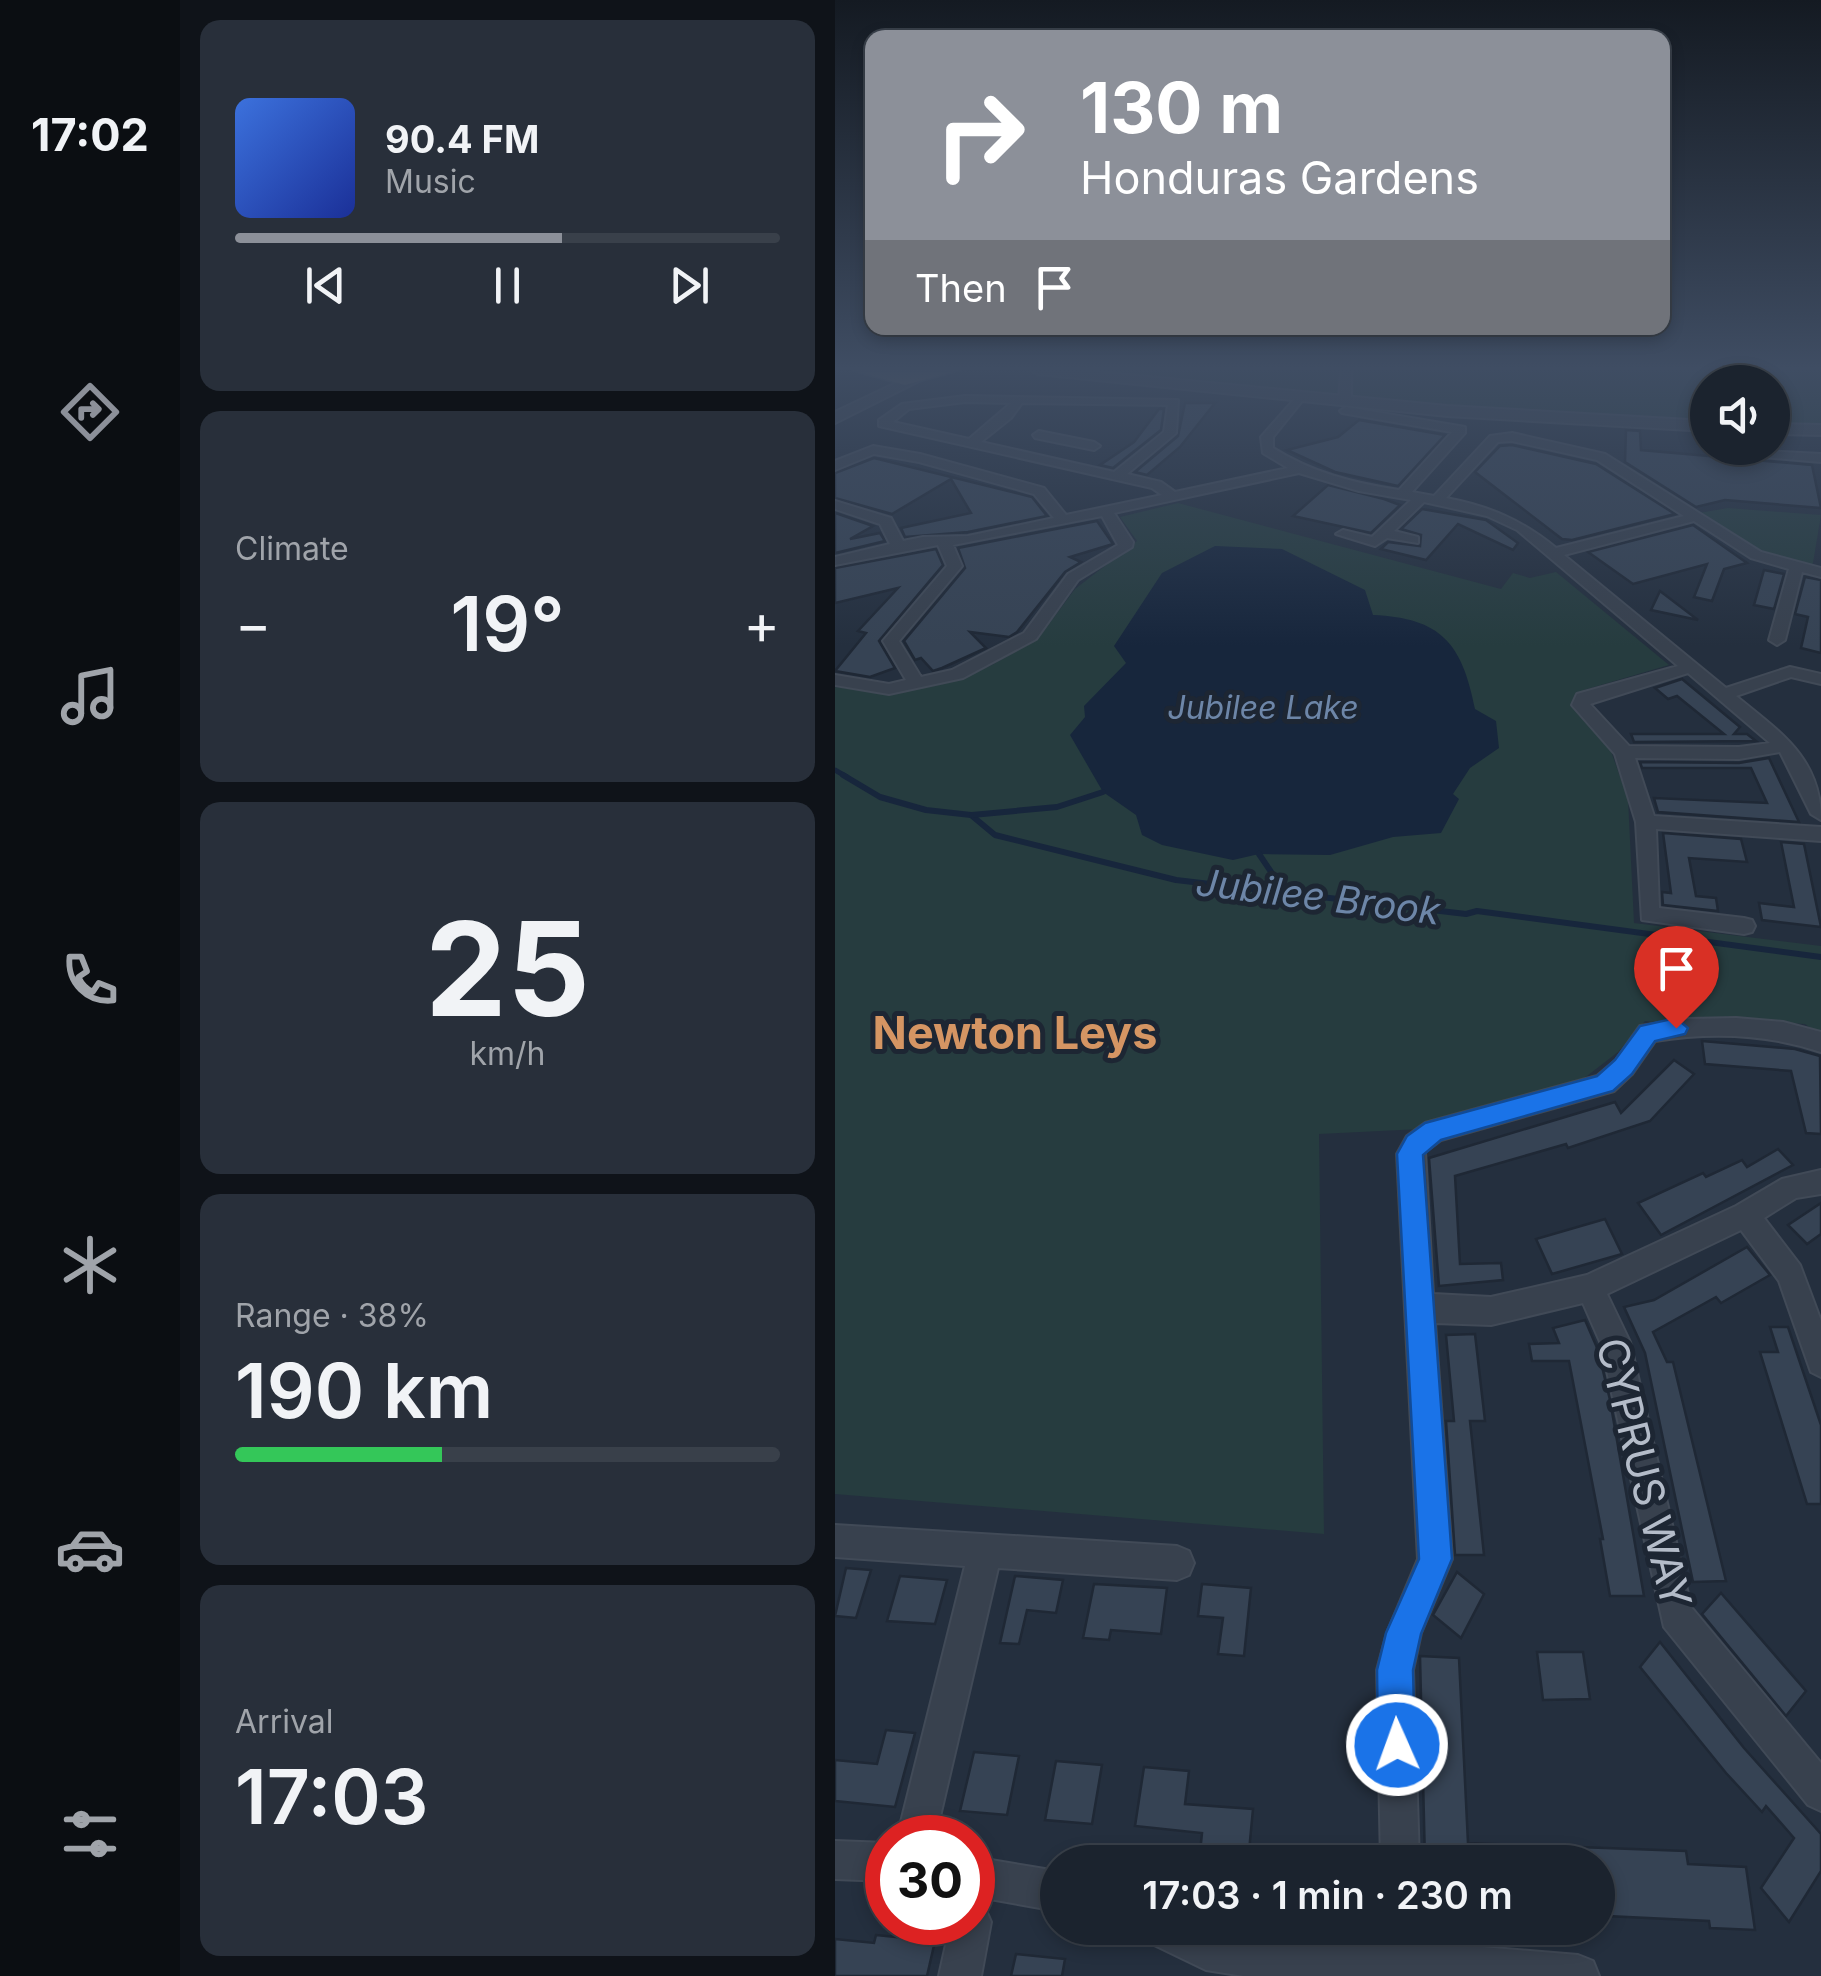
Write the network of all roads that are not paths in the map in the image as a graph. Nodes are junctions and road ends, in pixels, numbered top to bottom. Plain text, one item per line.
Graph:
1 (922, 462) edge
2 (1052, 462) edge
3 (1134, 462) edge
4 (1283, 462) edge
5 (1431, 462) edge
6 (1474, 462) edge
7 (1609, 462) edge
8 (1294, 471) junction
9 (1117, 476) junction
10 (1401, 495) junction
11 (1171, 496) junction
12 (1419, 499) junction
13 (1435, 502) junction
14 (835, 504) edge
15 (1105, 510) junction
16 (1695, 517) junction
17 (1061, 519) junction
18 (1343, 534) dead end
19 (1386, 534) junction
20 (1413, 540) dead end
21 (945, 542) junction
22 (899, 546) junction
23 (1553, 553) junction
24 (835, 560) edge
25 (1820, 568) edge
26 (1796, 569) junction
27 (1777, 640) dead end
28 (1692, 666) junction
29 (1821, 678) edge
30 (835, 680) edge
31 (917, 684) junction
32 (1725, 694) junction
33 (1785, 746) junction
34 (1624, 752) junction
35 (1819, 804) edge
36 (1646, 822) junction
37 (1821, 834) edge
38 (1743, 926) dead end
39 (1821, 1042) edge
40 (1821, 1182) edge
41 (1745, 1215) junction
42 (1590, 1288) junction
43 (1421, 1308) junction
44 (1821, 1362) edge
45 (835, 1540) edge
46 (986, 1550) junction
47 (1177, 1563) dead end
48 (1821, 1792) edge
49 (922, 1815) edge
50 (1400, 1845) edge
51 (835, 1860) edge
52 (865, 1861) edge
53 (1040, 1892) edge
54 (995, 1896) edge
55 (966, 1945) edge
56 (1195, 1945) edge
57 (1395, 1945) edge
58 (1408, 1945) edge
59 (1252, 1967) edge
60 (960, 1976) edge
61 (1579, 1976) edge

1 - 17 street
2 - 9 street
3 - 9 street
4 - 8 street
5 - 10 street
6 - 13 street
7 - 16 street
8 - 10 street
8 - 11 street
9 - 11 street
10 - 12 street
11 - 15 street
12 - 13 street
12 - 19 street
13 - 23 street
14 - 22 street
15 - 17 street
15 - 31 street
16 - 23 street
16 - 26 street
17 - 21 street
18 - 19 street
19 - 20 street
21 - 22 street
21 - 31 street
22 - 24 street
23 - 28 street
25 - 26 street
26 - 27 street
28 - 32 street
28 - 34 street
29 - 32 street
30 - 31 street
32 - 33 street
33 - 34 street
33 - 35 street
34 - 36 street
36 - 37 street
36 - 38 street
39 - 43 street
40 - 41 street
41 - 42 street
41 - 44 street
42 - 43 street
42 - 48 street, CYPRUS WAY
43 - 50 street
45 - 46 street
46 - 47 street
46 - 49 street
51 - 52 street
53 - 54 street
55 - 60 street
56 - 59 street
57 - 59 street
58 - 61 street

